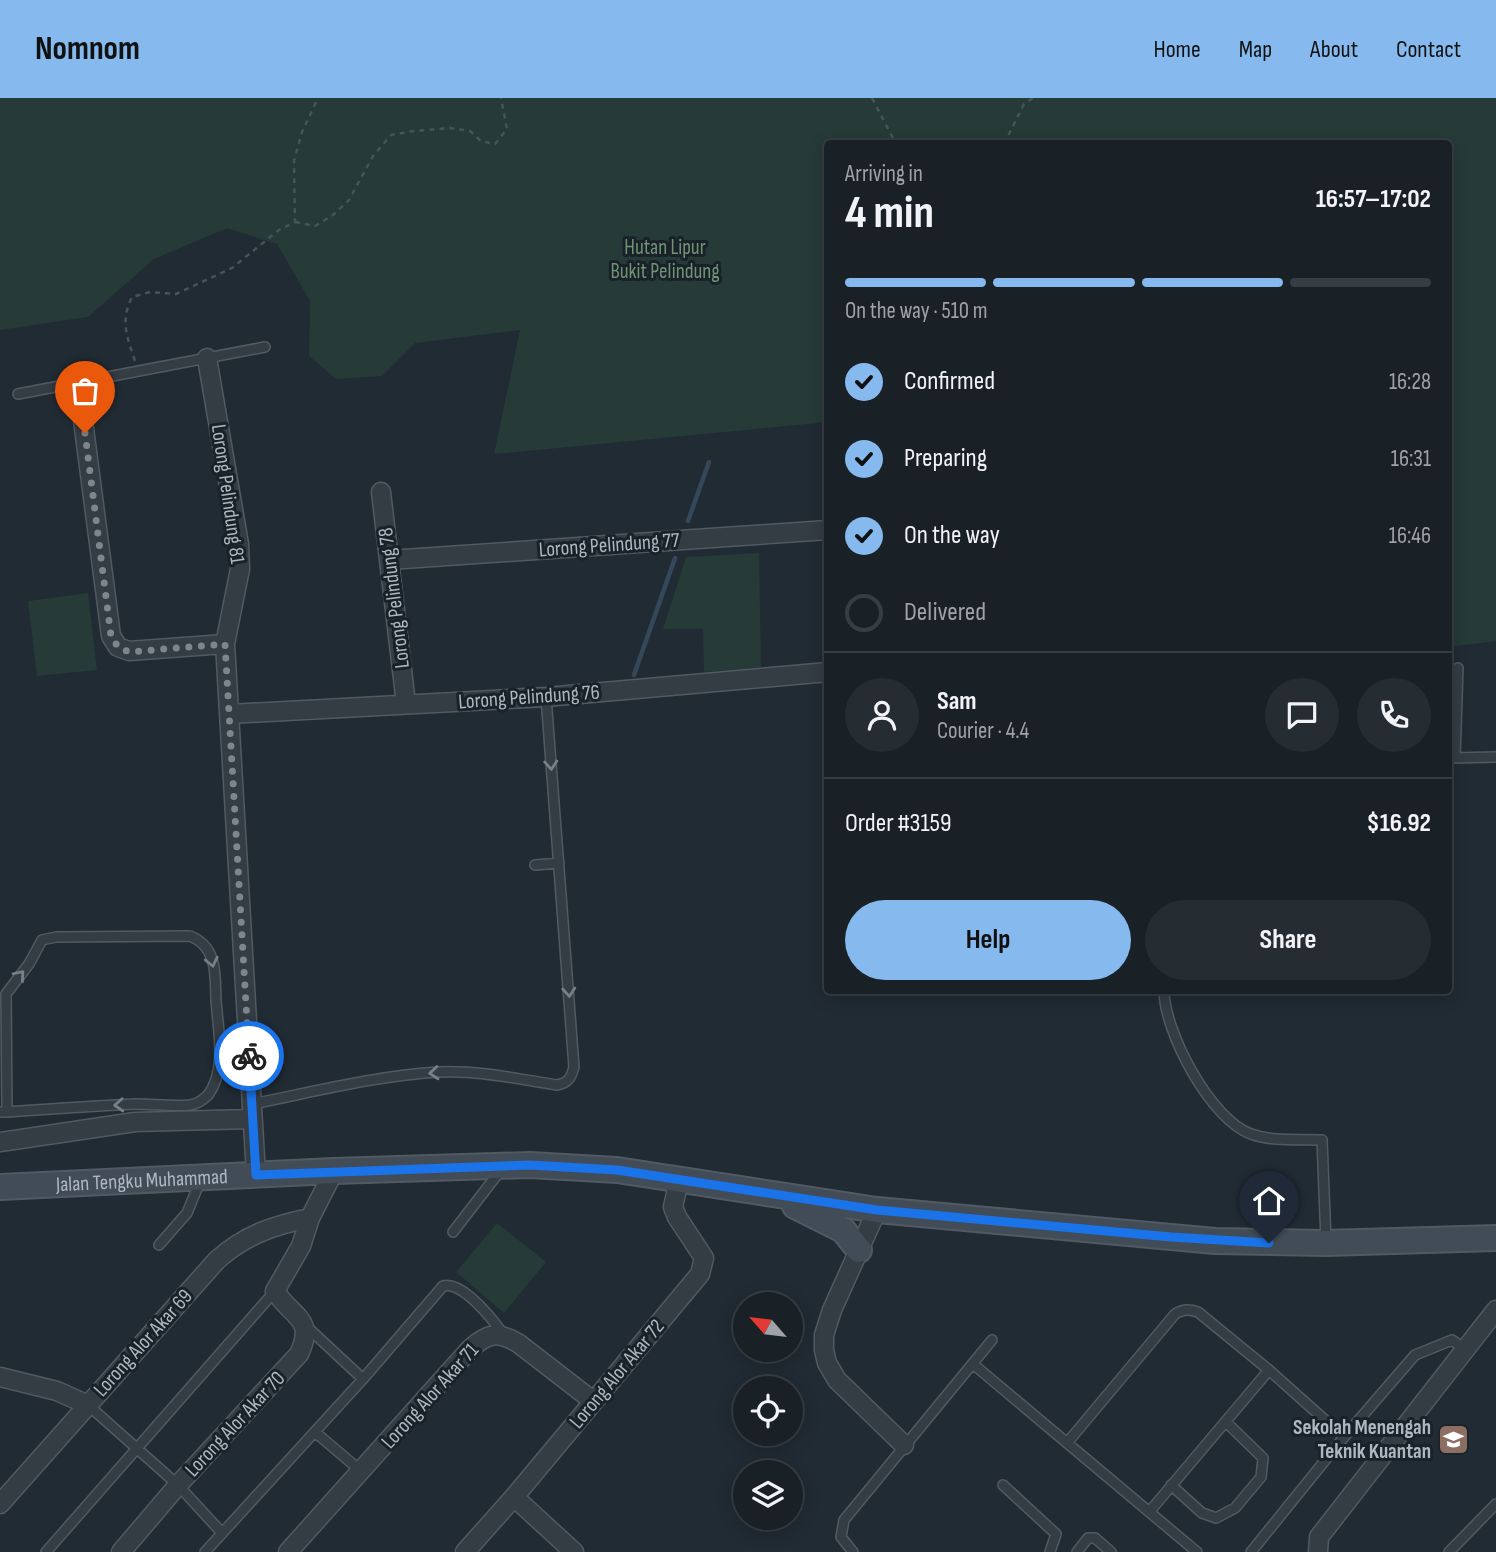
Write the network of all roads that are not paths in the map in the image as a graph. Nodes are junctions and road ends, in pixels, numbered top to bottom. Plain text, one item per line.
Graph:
1 (265, 347) dead end
2 (207, 358) junction
3 (78, 382) junction
4 (18, 394) dead end
5 (381, 492) dead end
6 (824, 530) edge
7 (389, 560) junction
8 (225, 644) junction
9 (1458, 668) dead end
10 (824, 672) edge
11 (546, 697) junction
12 (406, 704) junction
13 (229, 714) junction
14 (1496, 757) edge
15 (1452, 758) edge
16 (559, 863) junction
17 (535, 865) dead end
18 (1164, 994) edge
19 (219, 1063) junction
20 (249, 1063) junction
21 (4, 1112) edge
22 (252, 1112) junction
23 (0, 1142) edge
24 (503, 1166) junction
25 (334, 1171) junction
26 (256, 1175) junction
27 (202, 1178) junction
28 (679, 1180) junction
29 (0, 1187) edge
30 (773, 1195) junction
31 (877, 1210) junction
32 (310, 1218) junction
33 (453, 1232) dead end
34 (1496, 1238) edge
35 (1326, 1243) junction
36 (159, 1245) dead end
37 (859, 1250) junction
38 (275, 1291) junction
39 (1495, 1315) edge
40 (303, 1324) junction
41 (504, 1335) junction
42 (992, 1340) dead end
43 (1466, 1350) junction
44 (972, 1364) junction
45 (1269, 1370) junction
46 (0, 1377) edge
47 (363, 1379) junction
48 (593, 1401) junction
49 (88, 1405) junction
50 (1226, 1422) junction
51 (315, 1432) junction
52 (1344, 1437) junction
53 (1067, 1443) junction
54 (904, 1445) junction
55 (135, 1448) junction
56 (362, 1472) junction
57 (178, 1485) junction
58 (1003, 1485) dead end
59 (1171, 1485) junction
60 (514, 1497) junction
61 (0, 1504) edge
62 (1496, 1504) edge
63 (1150, 1511) junction
64 (222, 1533) junction
65 (46, 1552) edge
66 (121, 1552) edge
67 (205, 1552) edge
68 (288, 1552) edge
69 (465, 1552) edge
70 (574, 1552) edge
71 (853, 1552) edge
72 (1050, 1552) edge
73 (1077, 1552) edge
74 (1111, 1552) edge
75 (1197, 1552) edge
76 (1251, 1552) edge
77 (1318, 1552) edge
78 (1449, 1552) edge

1 - 2 lane
2 - 3 lane
2 - 8 street, Lorong Pelindung 81
3 - 4 lane
3 - 8 street
5 - 7 street, Lorong Pelindung 78
6 - 7 street, Lorong Pelindung 77
7 - 12 street, Lorong Pelindung 78
8 - 13 street, Lorong Pelindung 81
9 - 15 lane
10 - 11 street, Lorong Pelindung 76
11 - 12 street, Lorong Pelindung 76
11 -> 16 lane
12 - 13 street, Lorong Pelindung 76
13 - 20 street, Lorong Pelindung 81
14 - 15 lane
16 - 17 lane
16 -> 22 lane
18 - 35 lane
19 - 20 lane
19 -> 21 lane
21 -> 19 lane
20 - 22 street, Lorong Pelindung 81
22 - 23 street
22 - 26 street, Lorong Pelindung 81
24 - 25 main road, Jalan Tengku Muhammad
24 - 28 main road, Jalan Tengku Muhammad
24 - 33 lane
25 - 26 main road, Jalan Tengku Muhammad
25 - 32 street
26 - 27 main road, Jalan Tengku Muhammad
27 - 29 main road, Jalan Tengku Muhammad
27 - 36 lane
28 - 30 main road, Jalan Tengku Muhammad
28 - 48 street, Lorong Alor Akar 72
30 - 31 main road, Jalan Tengku Muhammad
30 - 37 main road
31 - 35 main road, Jalan Tengku Muhammad
31 - 37 street
32 - 38 street
32 - 49 street, Lorong Alor Akar 69
34 - 35 main road, Jalan Tengku Muhammad
37 - 54 street
38 - 40 street
38 - 55 lane
39 - 43 street
40 - 47 lane
40 - 57 street, Lorong Alor Akar 70
41 - 47 lane
41 - 48 street, Lorong Alor Akar 71
41 - 56 street, Lorong Alor Akar 71
42 - 44 lane
43 - 52 lane
43 - 77 street
44 - 53 lane
44 - 54 lane
45 - 50 lane
45 - 52 lane
45 - 53 lane
46 - 49 street
47 - 51 lane
48 - 60 street, Lorong Alor Akar 72
49 - 55 lane
49 - 61 street, Lorong Alor Akar 69
50 - 59 lane
50 - 59 lane
51 - 56 lane
51 - 64 lane
52 - 76 lane
53 - 63 lane
54 - 71 lane
55 - 57 lane
55 - 65 lane
56 - 68 street, Lorong Alor Akar 71
57 - 64 lane
57 - 66 street, Lorong Alor Akar 70
58 - 72 lane
59 - 63 lane
60 - 69 street, Lorong Alor Akar 72
60 - 70 street
62 - 78 lane
63 - 75 lane
64 - 67 lane
73 - 74 lane

